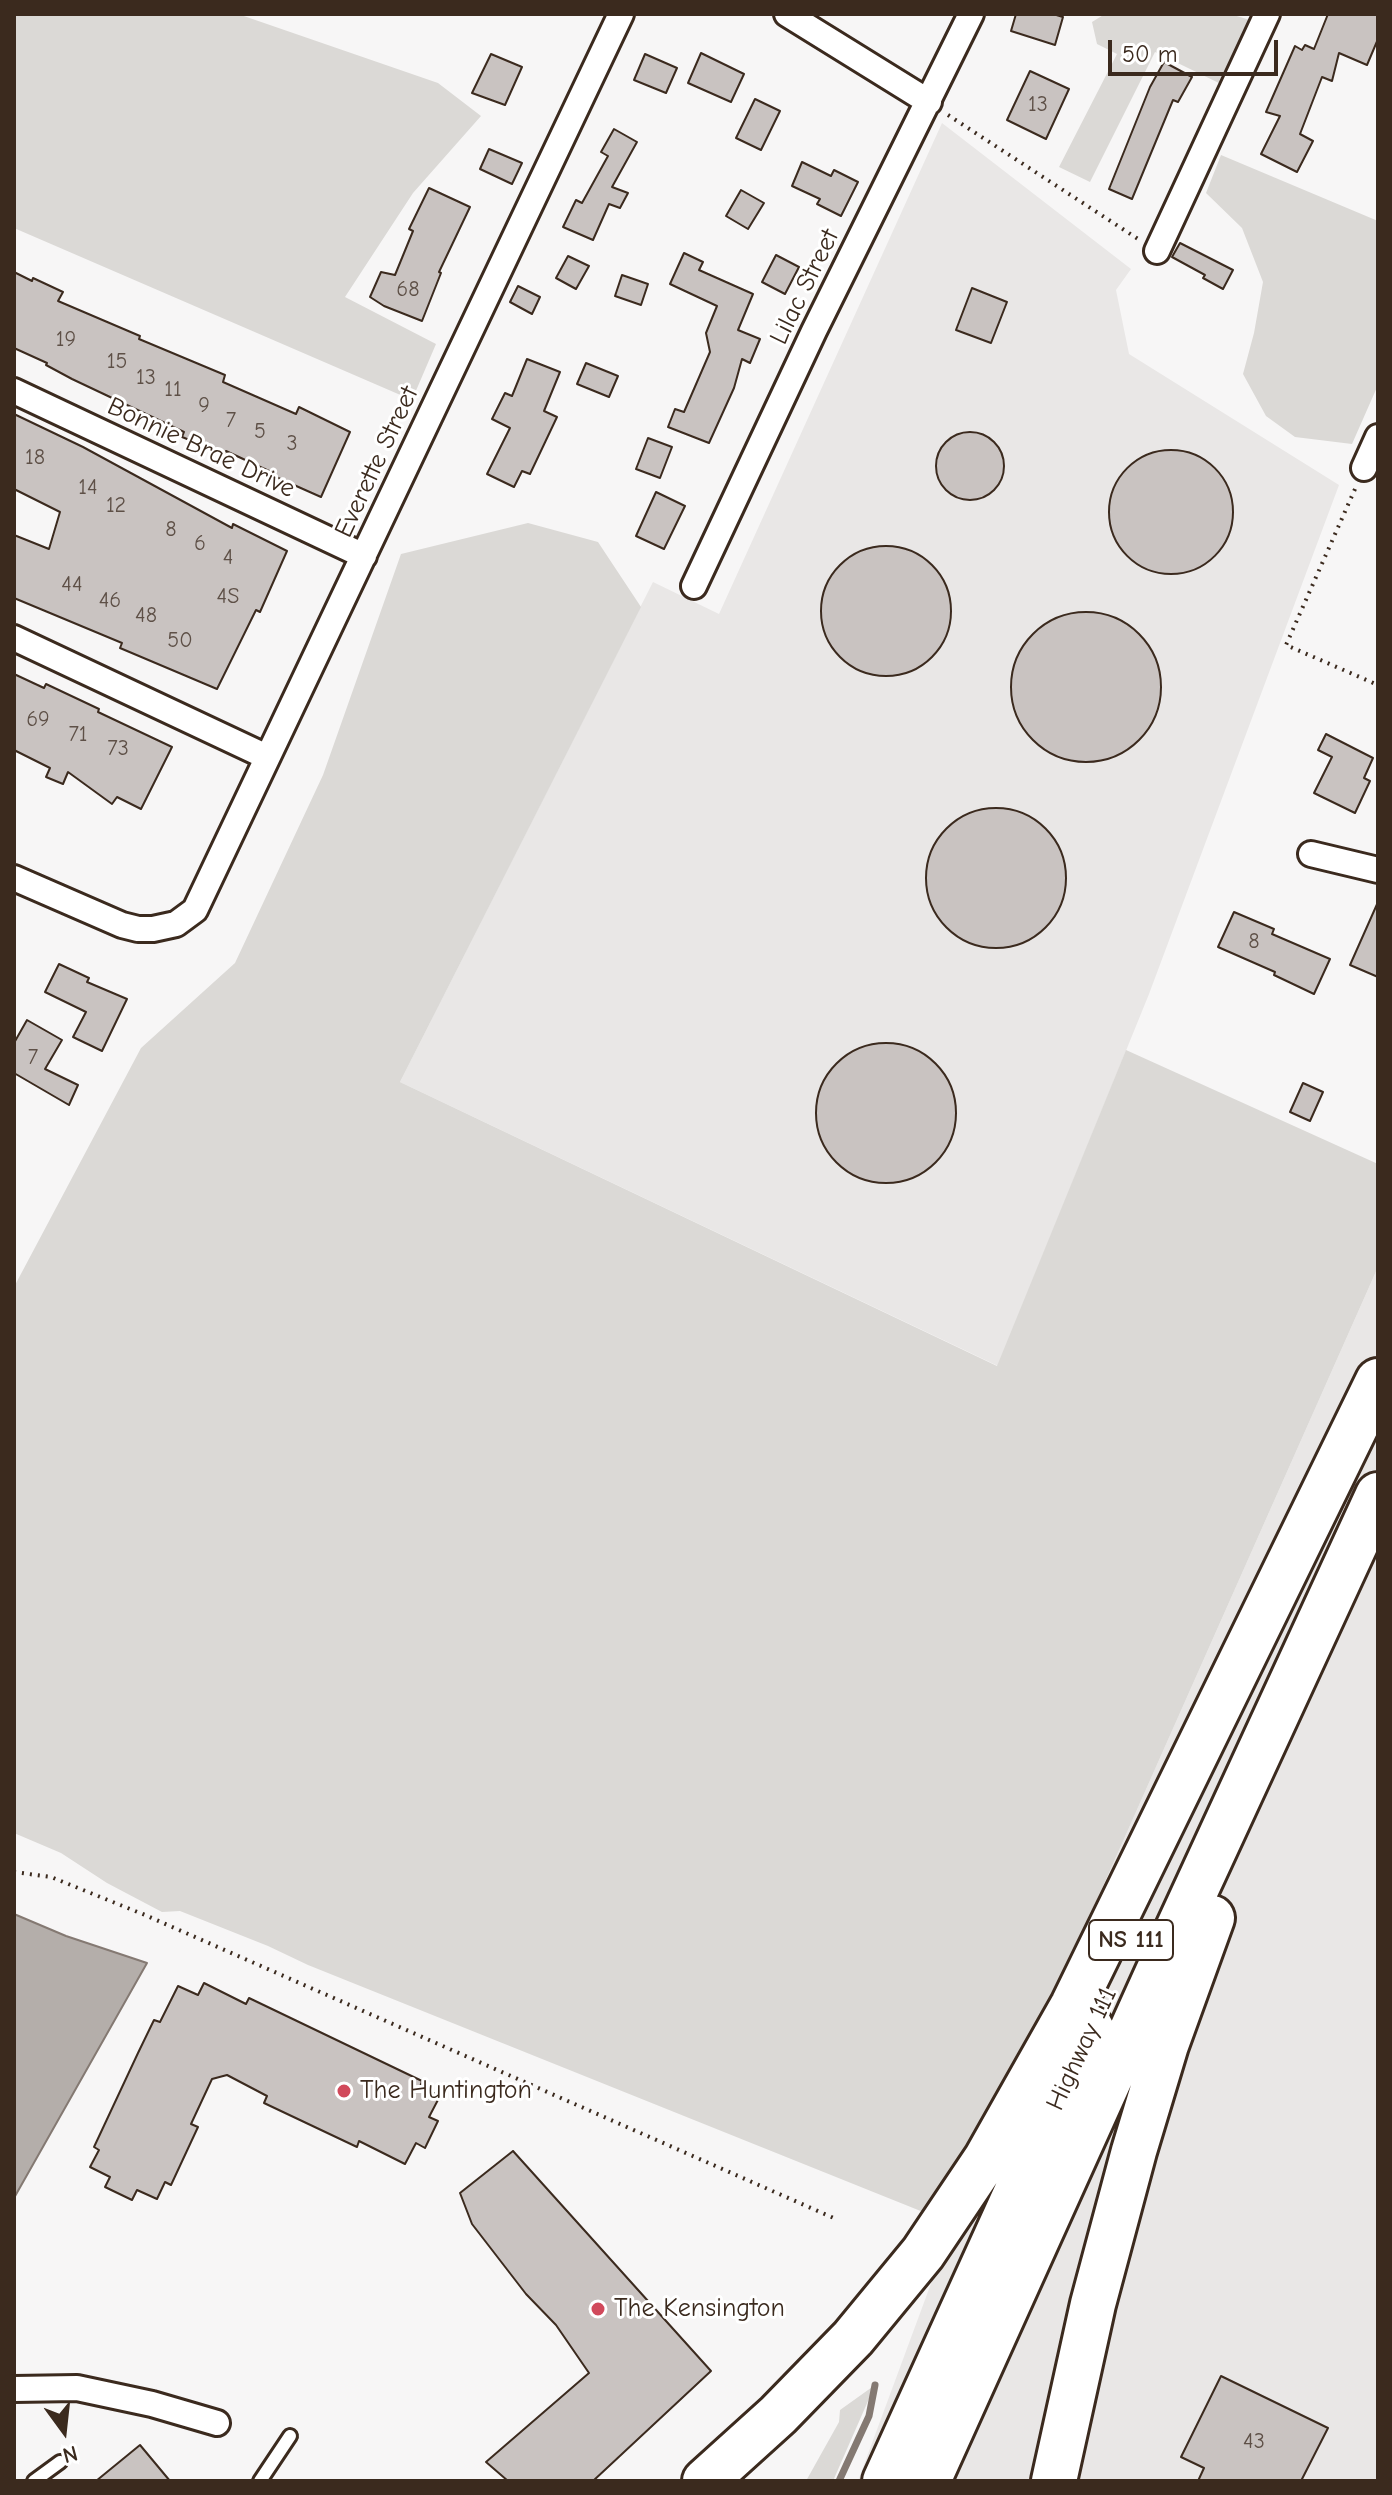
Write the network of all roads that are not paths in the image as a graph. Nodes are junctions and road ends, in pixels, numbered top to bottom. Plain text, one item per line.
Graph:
1 (787, 14) edge
2 (971, 14) edge
3 (1267, 14) edge
4 (611, 17) edge
5 (929, 102) junction
6 (1157, 251) road end
7 (14, 391) edge
8 (1378, 437) edge
9 (1364, 468) road end
10 (364, 556) junction
11 (694, 586) dead end
12 (14, 638) edge
13 (267, 757) junction
14 (1311, 854) dead end
15 (1378, 870) edge
16 (15, 880) edge
17 (1378, 1381) edge
18 (1378, 1399) edge
19 (1378, 1495) edge
20 (1346, 1564) junction
21 (14, 2389) edge
22 (217, 2423) dead end
23 (290, 2436) dead end
24 (60, 2462) dead end
25 (34, 2481) edge
26 (260, 2481) edge
27 (705, 2481) edge
28 (885, 2481) edge
29 (928, 2481) edge
30 (1054, 2481) edge

1 - 5 street
2 - 5 street, Lilac Street
3 - 6 street
4 - 10 street, Everette Street
5 - 11 street, Lilac Street
7 - 10 street, Bonnie Brae Drive
8 - 9 street
10 - 13 street, Everette Street
12 - 13 street
13 - 16 street, Everette Street
14 - 15 street
17 - 27 highway
18 - 28 highway, Highway 111 / NS 111
19 - 20 highway, Highway 111 / NS 111
20 - 29 highway, Highway 111 / NS 111
20 - 30 highway
21 - 22 street
23 - 26 lane
24 - 25 lane

